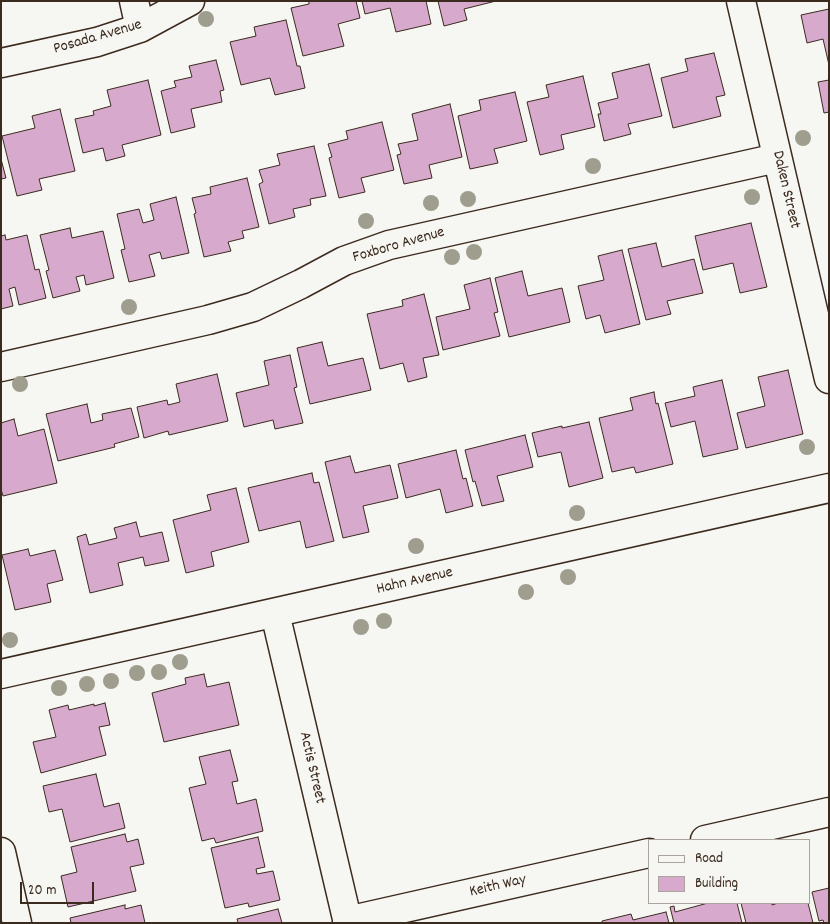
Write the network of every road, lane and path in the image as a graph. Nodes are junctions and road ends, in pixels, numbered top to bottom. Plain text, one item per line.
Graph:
1 (134, 1) edge
2 (190, 1) edge
3 (741, 1) edge
4 (140, 28) junction
5 (1, 63) edge
6 (777, 158) junction
7 (1, 366) edge
8 (829, 379) edge
9 (829, 488) edge
10 (275, 613) junction
11 (1, 674) edge
12 (829, 812) edge
13 (709, 839) edge
14 (1, 852) edge
15 (648, 853) edge
16 (347, 922) edge
17 (17, 923) edge

1 - 4 street
2 - 4 street, Posada Avenue
3 - 6 street, Daken Street
4 - 5 street, Posada Avenue
6 - 7 street, Foxboro Avenue
6 - 8 street, Daken Street
9 - 10 street, Hahn Avenue
10 - 11 street, Hahn Avenue
10 - 16 street, Actis Street
12 - 13 street
14 - 17 street
15 - 16 street, Keith Way

